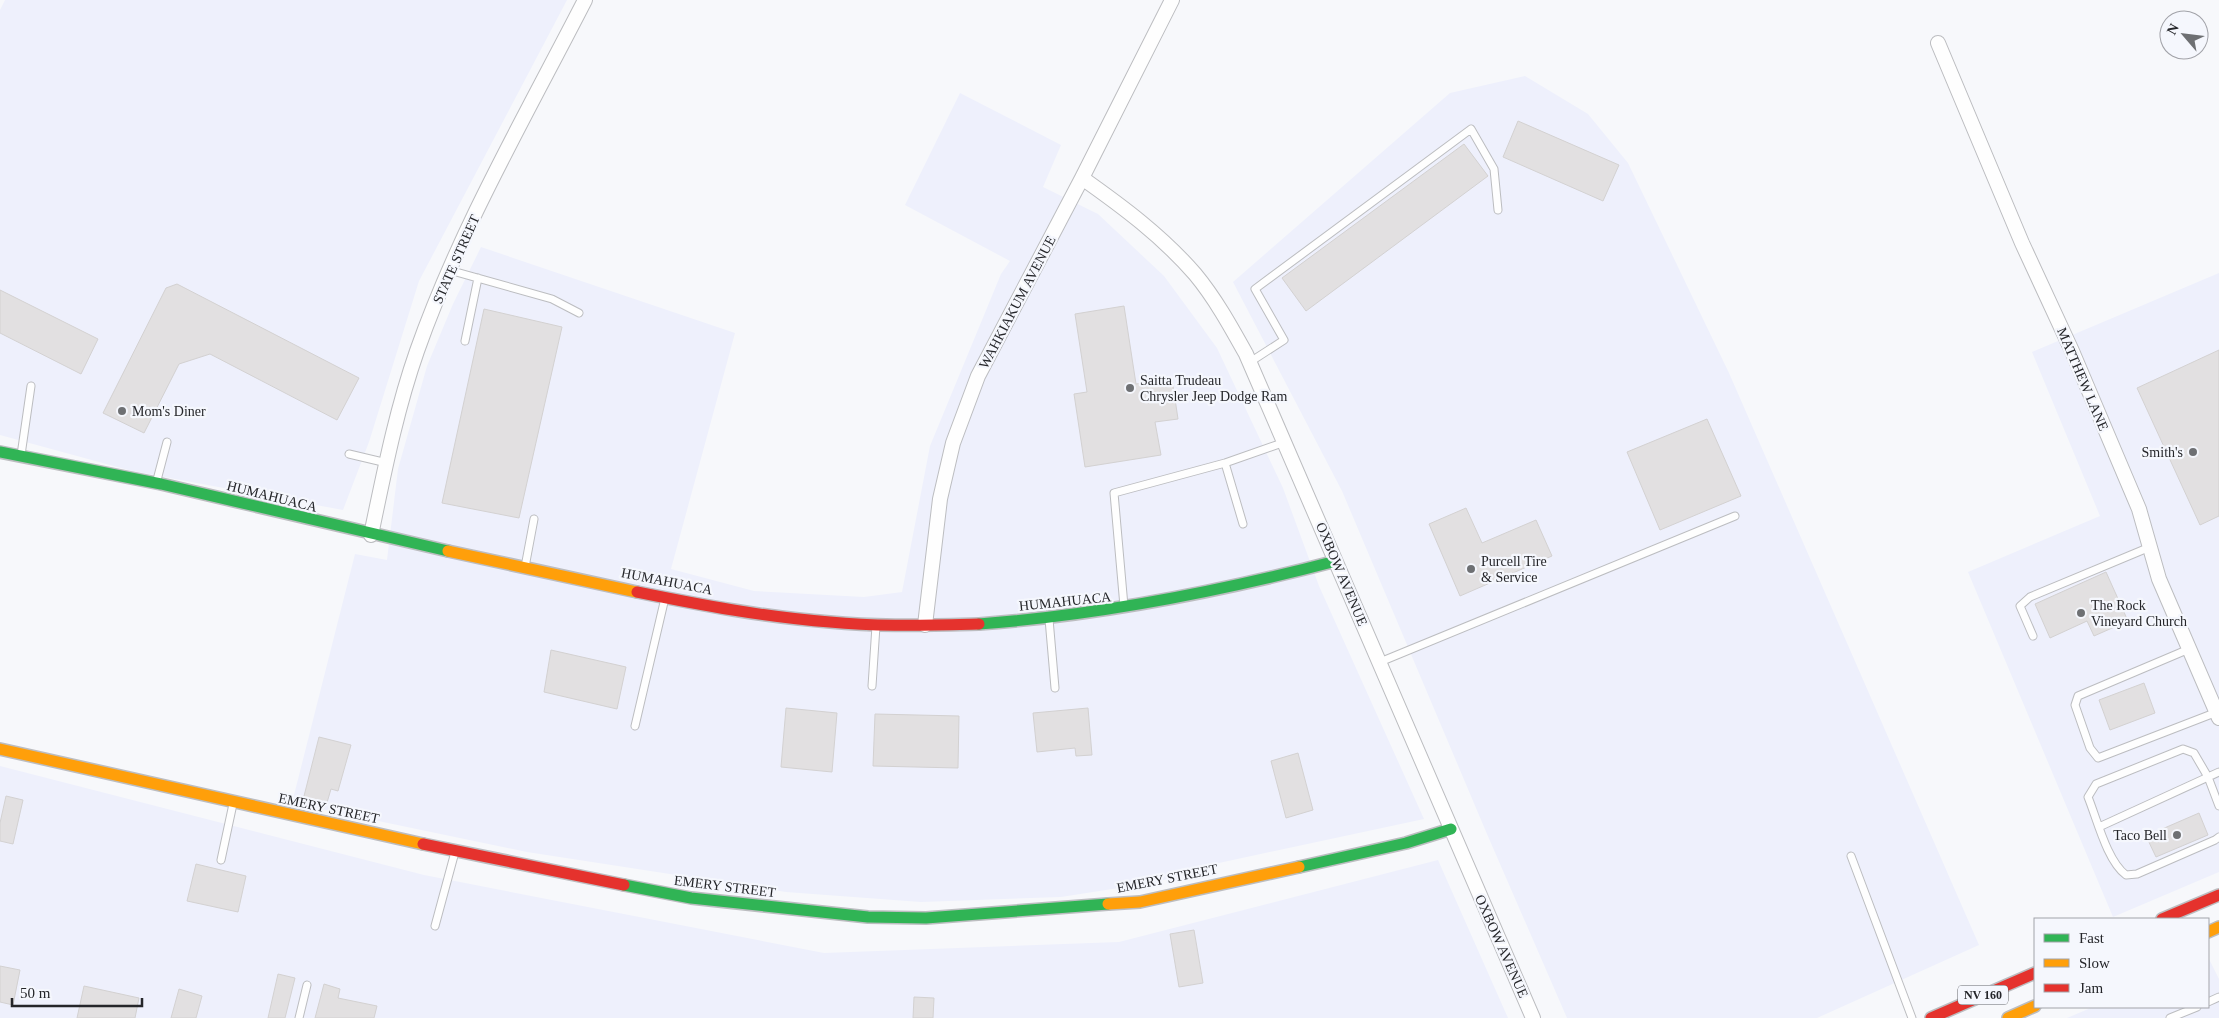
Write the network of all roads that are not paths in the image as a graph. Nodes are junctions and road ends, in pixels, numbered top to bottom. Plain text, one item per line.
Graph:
1 (586, 0) edge
2 (1172, 0) edge
3 (1938, 43) dead end
4 (1082, 178) junction
5 (1498, 210) dead end
6 (448, 270) junction
7 (478, 278) junction
8 (579, 313) dead end
9 (465, 341) dead end
10 (1250, 362) junction
11 (32, 386) dead end
12 (167, 442) dead end
13 (1285, 442) junction
14 (0, 452) edge
15 (349, 454) dead end
16 (21, 457) junction
17 (1224, 463) junction
18 (387, 464) junction
19 (156, 483) junction
20 (1735, 516) dead end
21 (534, 519) dead end
22 (1243, 524) dead end
23 (371, 535) junction
24 (2150, 546) junction
25 (1336, 561) junction
26 (525, 567) junction
27 (665, 598) junction
28 (1124, 610) junction
29 (1049, 619) junction
30 (877, 624) junction
31 (925, 625) junction
32 (2033, 636) dead end
33 (2189, 649) junction
34 (1380, 662) junction
35 (872, 686) dead end
36 (1055, 688) dead end
37 (2218, 715) edge
38 (635, 726) dead end
39 (0, 749) edge
40 (2219, 772) edge
41 (2208, 777) junction
42 (233, 803) junction
43 (2219, 806) edge
44 (2100, 827) junction
45 (1451, 829) junction
46 (2219, 837) edge
47 (456, 851) junction
48 (1851, 856) dead end
49 (221, 860) dead end
50 (2219, 895) edge
51 (2164, 918) edge
52 (435, 926) dead end
53 (2034, 973) edge
54 (307, 985) dead end
55 (2034, 1006) edge
56 (2195, 1008) edge
57 (298, 1018) edge
58 (1533, 1018) edge
59 (1912, 1018) edge
60 (1931, 1018) edge
61 (2008, 1018) edge
62 (2170, 1018) edge

1 - 6 street, STATE STREET
2 - 4 street, WAHKIAKUM AVENUE
3 - 24 street, MATTHEW LANE
4 - 10 street, OXBOW AVENUE
4 - 31 street, WAHKIAKUM AVENUE
5 - 10 lane
6 - 7 lane
6 - 18 street, STATE STREET
7 - 8 lane
7 - 9 lane
10 - 13 street, OXBOW AVENUE
11 - 16 lane
12 - 19 lane
13 - 17 lane
13 - 25 street, OXBOW AVENUE
14 - 16 main road, HUMAHUACA
15 - 18 lane
16 - 19 main road, HUMAHUACA
17 - 22 lane
17 - 28 lane
18 - 23 street, STATE STREET
19 - 23 main road, HUMAHUACA
20 - 34 lane
21 - 26 lane
23 - 26 main road, HUMAHUACA
24 - 32 lane
24 - 33 street, MATTHEW LANE
25 - 28 main road, HUMAHUACA
25 - 34 street, OXBOW AVENUE
26 - 27 main road, HUMAHUACA
27 - 30 main road, HUMAHUACA
27 - 38 lane
28 - 29 main road, HUMAHUACA
29 - 31 main road, HUMAHUACA
29 - 36 lane
30 - 31 main road, HUMAHUACA
30 - 35 lane
33 - 37 street, MATTHEW LANE
33 - 37 lane
34 - 45 street, OXBOW AVENUE
39 - 42 main road, EMERY STREET
40 - 41 lane
41 - 43 lane
41 - 44 lane
41 - 44 lane
42 - 47 main road, EMERY STREET
42 - 49 lane
44 - 46 lane
45 - 47 main road, EMERY STREET
45 - 58 street, OXBOW AVENUE
47 - 52 lane
48 - 59 lane
50 - 51 main road
53 - 60 main road, NV 160
54 - 57 lane
55 - 61 main road, NV 160
56 - 62 lane

